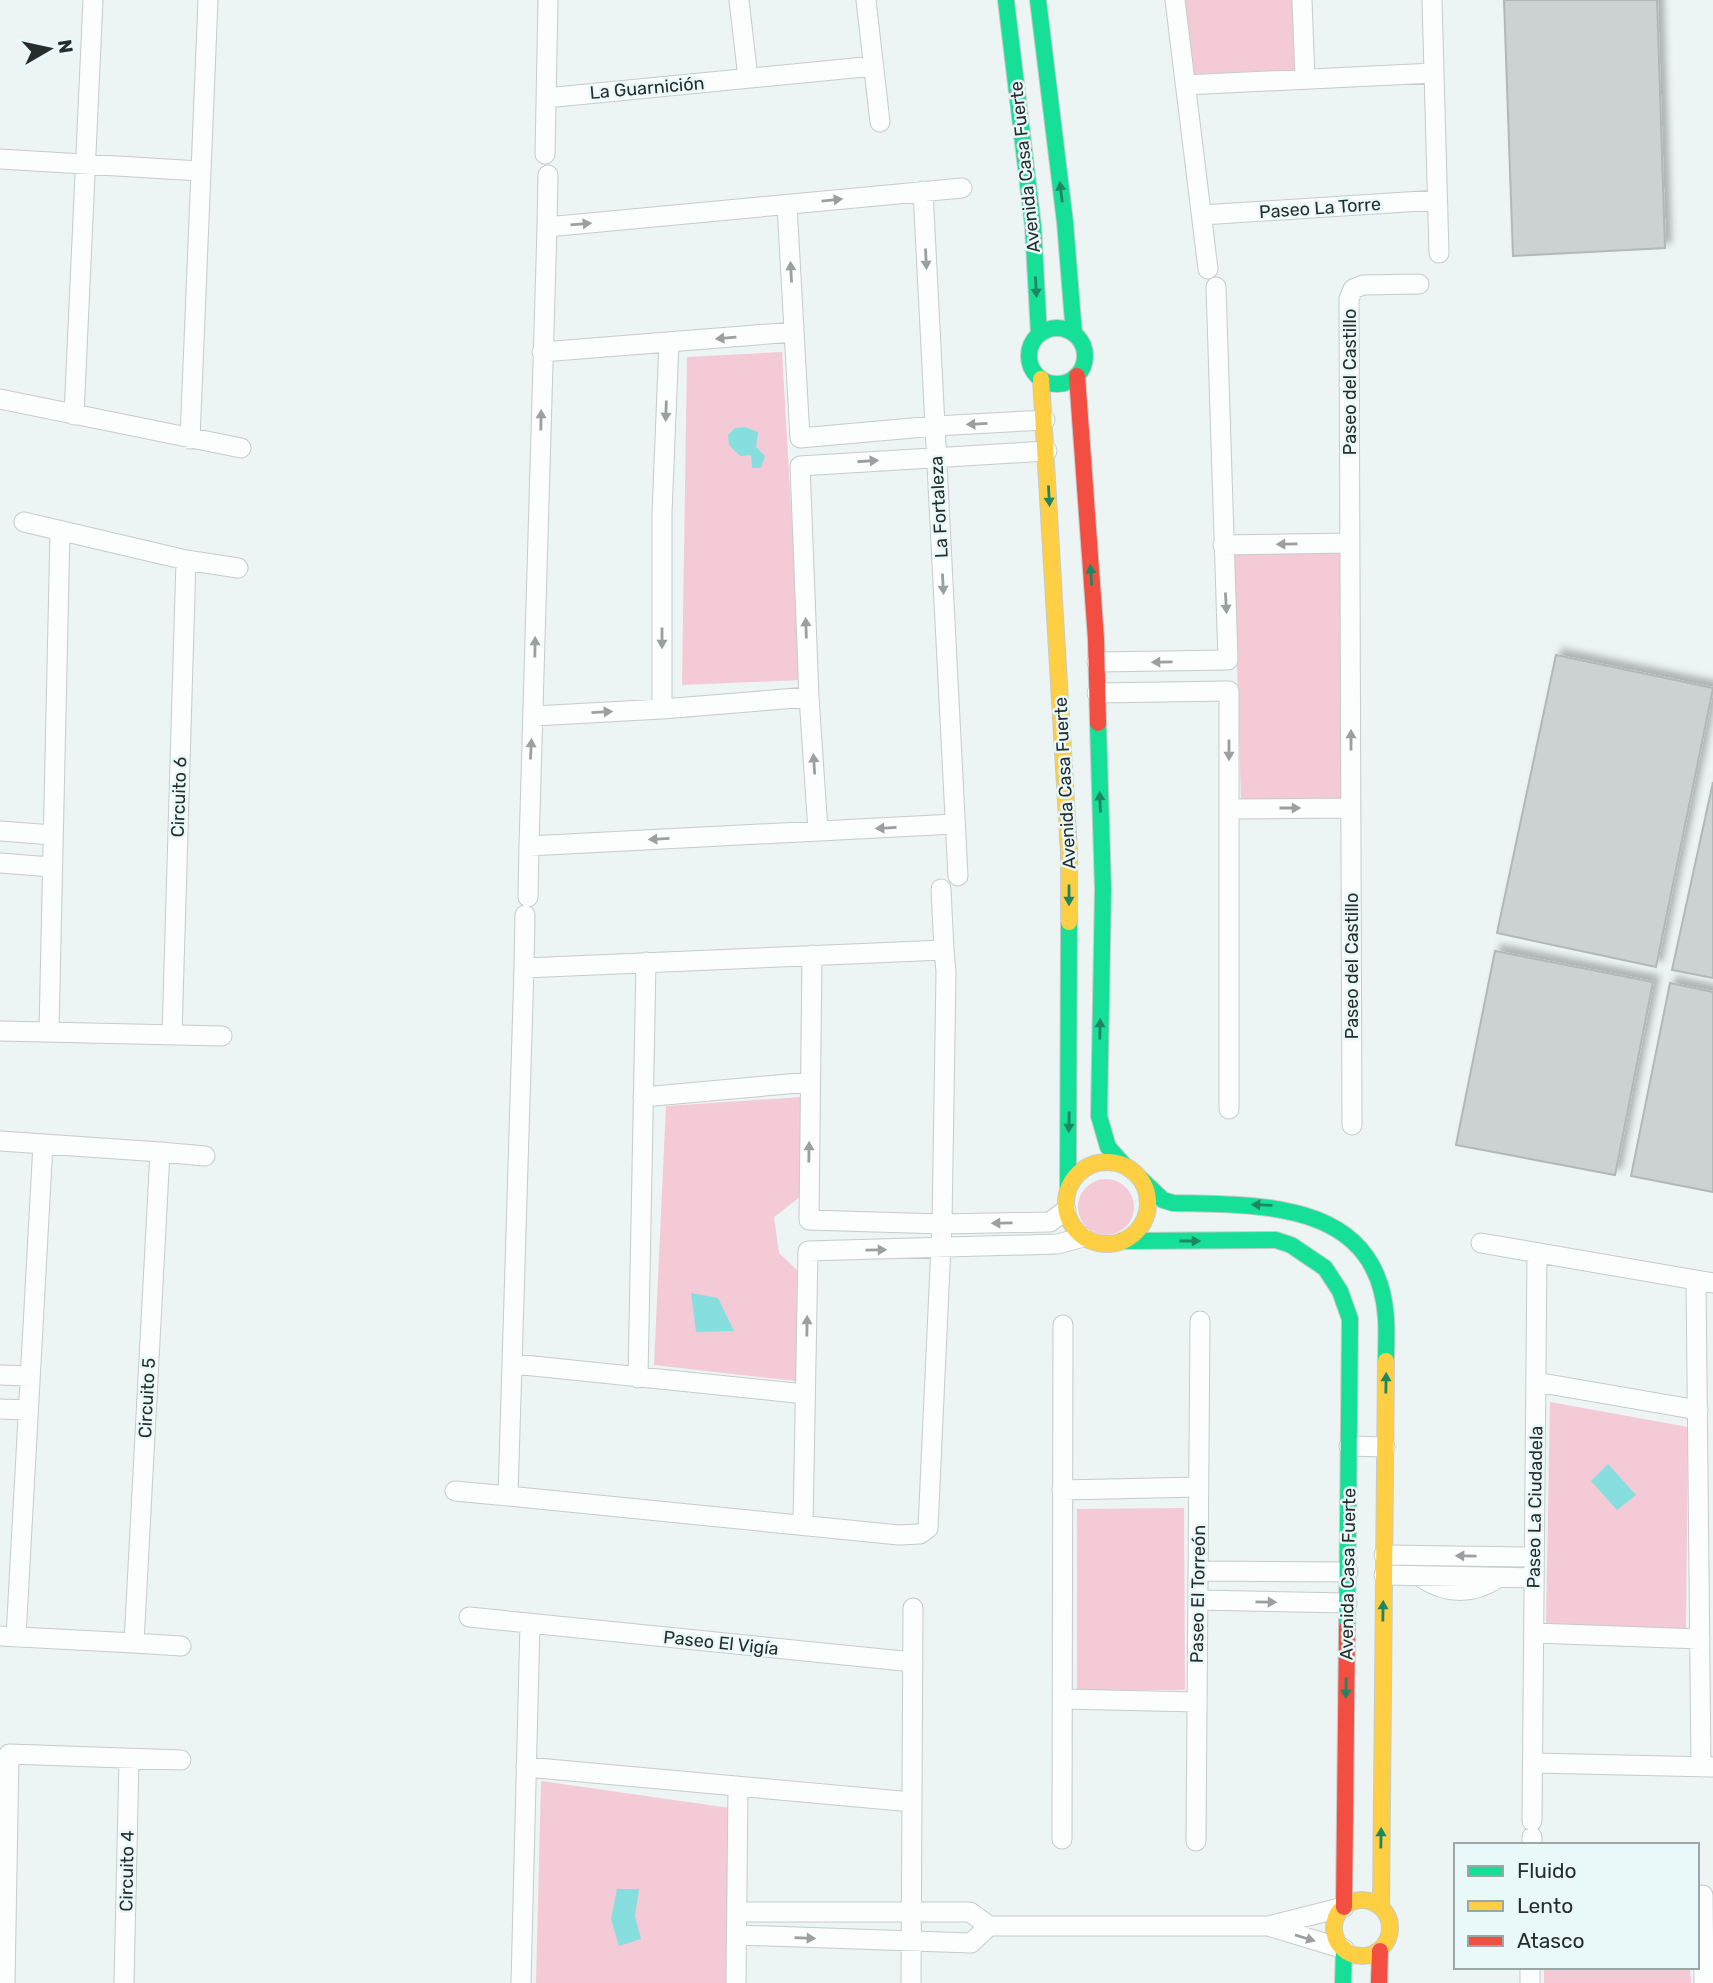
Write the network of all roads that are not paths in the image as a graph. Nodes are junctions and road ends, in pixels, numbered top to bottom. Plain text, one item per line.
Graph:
1 (93, 0) edge
2 (208, 0) edge
3 (548, 0) edge
4 (739, 0) edge
5 (866, 0) edge
6 (1006, 0) edge
7 (1038, 0) edge
8 (1175, 0) edge
9 (1302, 0) edge
10 (1432, 0) edge
11 (874, 66) junction
12 (1434, 73) junction
13 (748, 78) junction
14 (1305, 79) junction
15 (1185, 85) junction
16 (546, 98) junction
17 (880, 122) dead end
18 (545, 154) dead end
19 (0, 159) edge
20 (84, 165) junction
21 (200, 171) junction
22 (548, 175) dead end
23 (962, 188) dead end
24 (923, 191) junction
25 (1437, 200) junction
26 (787, 205) junction
27 (1202, 215) junction
28 (547, 227) junction
29 (1439, 253) dead end
30 (1419, 284) dead end
31 (794, 332) junction
32 (1039, 334) junction
33 (1074, 334) junction
34 (669, 342) junction
35 (542, 352) junction
36 (1077, 376) junction
37 (1041, 379) junction
38 (0, 399) edge
39 (74, 415) junction
40 (1045, 420) junction
41 (935, 426) junction
42 (190, 439) junction
43 (241, 448) dead end
44 (1047, 451) junction
45 (937, 457) junction
46 (24, 522) dead end
47 (60, 531) junction
48 (1350, 543) junction
49 (1223, 545) junction
50 (186, 559) junction
51 (238, 568) dead end
52 (1097, 662) junction
53 (1097, 693) junction
54 (809, 697) junction
55 (662, 709) junction
56 (534, 716) junction
57 (1351, 808) junction
58 (1229, 809) junction
59 (954, 824) junction
60 (0, 831) edge
61 (818, 831) junction
62 (53, 835) junction
63 (529, 846) junction
64 (0, 863) edge
65 (51, 867) junction
66 (958, 876) dead end
67 (941, 889) dead end
68 (944, 950) junction
69 (812, 955) junction
70 (646, 962) junction
71 (524, 968) junction
72 (0, 1031) edge
73 (49, 1031) junction
74 (172, 1035) junction
75 (222, 1036) dead end
76 (810, 1082) junction
77 (643, 1097) junction
78 (1229, 1109) dead end
79 (1352, 1125) dead end
80 (0, 1141) edge
81 (43, 1144) junction
82 (160, 1152) junction
83 (205, 1156) dead end
84 (1123, 1164) junction
85 (1142, 1180) junction
86 (1068, 1187) junction
87 (1066, 1210) junction
88 (942, 1224) junction
89 (1083, 1237) junction
90 (1122, 1241) junction
91 (1480, 1243) dead end
92 (939, 1249) junction
93 (1537, 1253) junction
94 (1705, 1281) edge
95 (1200, 1321) dead end
96 (1063, 1325) dead end
97 (514, 1364) junction
98 (0, 1375) edge
99 (29, 1376) junction
100 (638, 1378) junction
101 (1536, 1382) junction
102 (805, 1394) junction
103 (0, 1409) edge
104 (28, 1410) junction
105 (1698, 1410) junction
106 (1349, 1446) junction
107 (1385, 1447) junction
108 (1199, 1487) junction
109 (1062, 1490) junction
110 (455, 1491) dead end
111 (508, 1496) junction
112 (803, 1525) junction
113 (1534, 1557) junction
114 (1384, 1565) junction
115 (1198, 1571) junction
116 (1348, 1572) junction
117 (1534, 1578) junction
118 (1198, 1601) junction
119 (1347, 1603) junction
120 (913, 1608) dead end
121 (469, 1617) dead end
122 (530, 1623) junction
123 (1534, 1633) junction
124 (8, 1636) edge
125 (1700, 1639) junction
126 (134, 1643) junction
127 (181, 1646) dead end
128 (913, 1662) junction
129 (1062, 1699) junction
130 (1197, 1702) junction
131 (5, 1754) edge
132 (129, 1759) junction
133 (181, 1760) dead end
134 (1532, 1763) junction
135 (526, 1767) junction
136 (1707, 1767) edge
137 (738, 1786) junction
138 (912, 1802) junction
139 (1532, 1835) edge
140 (1062, 1839) dead end
141 (1196, 1841) dead end
142 (1704, 1895) edge
143 (1344, 1907) junction
144 (1381, 1907) junction
145 (737, 1912) junction
146 (911, 1912) junction
147 (989, 1926) junction
148 (1268, 1926) junction
149 (737, 1935) junction
150 (911, 1941) junction
151 (1344, 1949) junction
152 (1380, 1951) junction
153 (4, 1978) edge
154 (124, 1983) edge
155 (521, 1983) edge
156 (736, 1983) edge
157 (911, 1983) edge
158 (1343, 1983) edge
159 (1379, 1983) edge
160 (1704, 1983) edge

1 - 20 street
2 - 21 street
3 - 16 street
4 - 13 street
5 - 11 street
6 -> 32 street, Avenida Casa Fuerte
33 -> 7 street, Avenida Casa Fuerte
8 - 15 street
9 - 14 street
10 - 12 street
11 - 13 street, La Guarnición
11 - 17 street
12 - 14 street
12 - 25 street
13 - 16 street, La Guarnición
14 - 15 street
15 - 27 street
16 - 18 street
19 - 20 street
20 - 21 street
20 - 39 street
21 - 42 street
22 - 28 street
23 - 24 street
26 -> 24 street
24 -> 41 street, La Fortaleza
25 - 27 street, Paseo La Torre
25 - 29 street
28 -> 26 street
31 -> 26 street
27 - 49 street
28 - 35 street
30 - 48 street, Paseo del Castillo
31 -> 34 street
31 - 41 street
32 - 33 street
32 - 37 street
33 - 36 street
34 - 35 street
34 -> 55 street
56 -> 35 street
36 - 37 street
52 -> 36 street, Avenida Casa Fuerte
37 - 40 street, Avenida Casa Fuerte
38 - 39 street
39 - 42 street
40 -> 41 street
40 - 44 street, Avenida Casa Fuerte
41 - 45 street, La Fortaleza
42 - 43 street
44 - 45 street
44 -> 86 street, Avenida Casa Fuerte
54 -> 45 street
45 -> 59 street, La Fortaleza
46 - 47 street
47 - 50 street
47 - 62 street
48 -> 49 street
57 -> 48 street, Paseo del Castillo
49 -> 52 street
50 - 51 street
50 - 74 street, Circuito 6
52 - 53 street, Avenida Casa Fuerte
53 -> 58 street
84 -> 53 street, Avenida Casa Fuerte
54 - 55 street
61 -> 54 street
56 -> 55 street
63 -> 56 street
58 -> 57 street
57 - 79 street, Paseo del Castillo
58 - 78 street
59 -> 61 street
59 - 66 street, La Fortaleza
60 - 62 street
61 -> 63 street
62 - 65 street
63 - 71 street
64 - 65 street
65 - 73 street
67 - 68 street
68 - 69 street
68 - 88 street
69 - 70 street
69 - 76 street
70 - 71 street
70 - 77 street
71 - 97 street
72 - 73 street
73 - 74 street
74 - 75 street
76 - 77 street
88 -> 76 street
77 - 100 street
80 - 81 street
81 - 82 street
81 - 99 street
82 - 83 street
82 - 126 street, Circuito 5
84 - 85 street
84 - 86 street
85 - 90 street
107 -> 85 street, Avenida Casa Fuerte
86 - 87 street
87 -> 88 street
87 - 89 street
88 - 92 street
89 - 90 street
89 - 92 street
90 -> 106 street, Avenida Casa Fuerte
91 - 93 street
102 -> 92 street
92 - 112 street
93 - 94 street
93 - 101 street, Paseo La Ciudadela
94 - 105 street
95 - 108 street, Paseo El Torreón
96 - 109 street
97 - 100 street
97 - 111 street
98 - 99 street
99 - 104 street
100 - 102 street
101 - 105 street
101 - 113 street, Paseo La Ciudadela
102 - 112 street
103 - 104 street
104 - 124 street
105 - 125 street
106 - 107 street
106 - 116 street, Avenida Casa Fuerte
107 - 114 street, Avenida Casa Fuerte
108 - 109 street
108 - 115 street, Paseo El Torreón
109 - 129 street
110 - 111 street
111 - 112 street
113 -> 114 street
113 - 117 street, Paseo La Ciudadela
114 - 117 street
144 -> 114 street, Avenida Casa Fuerte
115 - 116 street
115 - 118 street, Paseo El Torreón
116 - 119 street, Avenida Casa Fuerte
117 - 123 street, Paseo La Ciudadela
118 -> 119 street
118 - 130 street, Paseo El Torreón
119 -> 143 street, Avenida Casa Fuerte
120 - 128 street
121 - 122 street, Paseo El Vigía
122 - 128 street, Paseo El Vigía
122 - 135 street
123 - 125 street
123 - 134 street, Paseo La Ciudadela
124 - 126 street
125 - 136 street
126 - 127 street
128 - 138 street
129 - 130 street
129 - 140 street
130 - 141 street, Paseo El Torreón
131 - 132 street
131 - 153 street
132 - 133 street
132 - 154 street, Circuito 4
134 - 136 street
134 - 139 street, Paseo La Ciudadela
135 - 137 street
135 - 155 street
137 - 138 street
137 - 145 street
138 - 146 street
142 - 160 street
143 - 144 street
143 - 148 street
143 - 151 street
144 - 152 street
145 - 146 street
145 - 149 street
146 - 147 street
146 - 150 street
147 - 148 street
147 - 150 street
148 -> 151 street
149 -> 150 street
149 - 156 street
150 - 157 street
151 - 152 street
151 - 158 street
152 - 159 street

